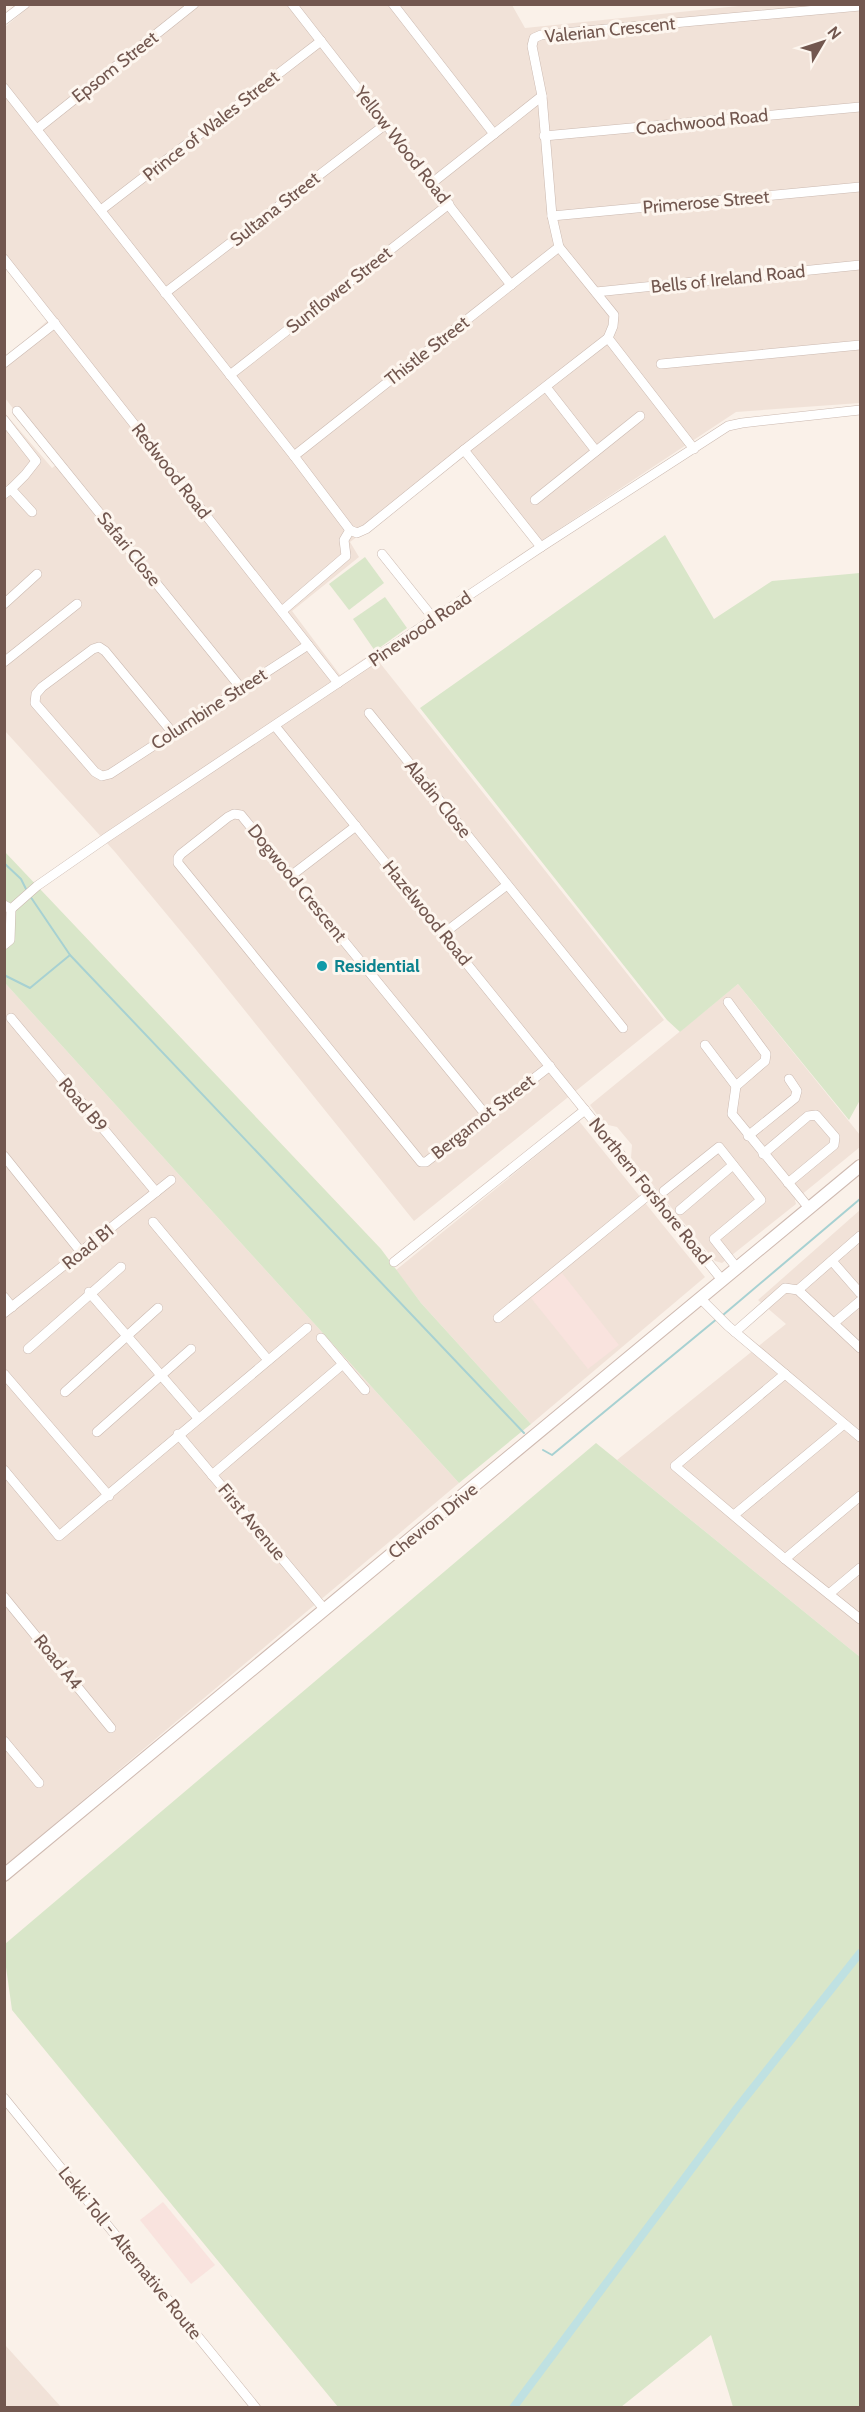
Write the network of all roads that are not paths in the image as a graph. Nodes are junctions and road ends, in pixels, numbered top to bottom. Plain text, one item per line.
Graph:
1 (25, 4) edge
2 (194, 4) edge
3 (292, 4) edge
4 (393, 4) edge
5 (861, 6) edge
6 (4, 20) edge
7 (321, 41) junction
8 (4, 88) edge
9 (542, 96) junction
10 (861, 106) edge
11 (386, 124) junction
12 (37, 129) junction
13 (494, 134) junction
14 (544, 136) junction
15 (432, 183) junction
16 (861, 187) edge
17 (449, 204) junction
18 (101, 210) junction
19 (552, 216) junction
20 (559, 247) junction
21 (5, 259) edge
22 (861, 265) edge
23 (512, 285) junction
24 (596, 292) junction
25 (165, 294) junction
26 (55, 323) junction
27 (608, 338) junction
28 (861, 345) edge
29 (4, 363) edge
30 (661, 364) dead end
31 (230, 375) junction
32 (546, 387) junction
33 (861, 410) edge
34 (17, 411) dead end
35 (640, 416) dead end
36 (4, 420) edge
37 (694, 449) junction
38 (464, 450) junction
39 (596, 451) junction
40 (294, 456) junction
41 (8, 491) edge
42 (535, 501) dead end
43 (32, 512) dead end
44 (350, 530) junction
45 (541, 548) junction
46 (382, 555) dead end
47 (37, 574) dead end
48 (4, 604) edge
49 (77, 604) dead end
50 (282, 611) junction
51 (434, 619) junction
52 (308, 645) junction
53 (4, 662) edge
54 (338, 683) junction
55 (241, 688) junction
56 (369, 713) dead end
57 (275, 726) junction
58 (172, 732) junction
59 (356, 826) junction
60 (292, 875) junction
61 (507, 885) junction
62 (8, 907) edge
63 (443, 934) junction
64 (4, 945) edge
65 (728, 1002) dead end
66 (10, 1018) dead end
67 (623, 1028) dead end
68 (705, 1045) dead end
69 (550, 1066) junction
70 (789, 1079) dead end
71 (736, 1086) junction
72 (578, 1101) joint
73 (585, 1110) junction
74 (486, 1115) junction
75 (748, 1136) junction
76 (763, 1154) junction
77 (4, 1155) edge
78 (416, 1158) joint
79 (734, 1166) junction
80 (861, 1166) edge
81 (171, 1180) dead end
82 (788, 1183) junction
83 (664, 1191) dead end
84 (156, 1192) junction
85 (652, 1192) junction
86 (809, 1208) junction
87 (680, 1210) dead end
88 (153, 1222) dead end
89 (861, 1236) edge
90 (81, 1252) junction
91 (831, 1261) junction
92 (394, 1262) dead end
93 (121, 1267) dead end
94 (737, 1268) junction
95 (722, 1280) junction
96 (798, 1290) junction
97 (89, 1292) junction
98 (861, 1293) edge
99 (4, 1297) edge
100 (700, 1298) junction
101 (861, 1301) edge
102 (158, 1308) dead end
103 (8, 1310) edge
104 (498, 1318) dead end
105 (834, 1323) junction
106 (307, 1328) dead end
107 (735, 1332) junction
108 (126, 1336) junction
109 (321, 1338) dead end
110 (28, 1348) dead end
111 (861, 1348) edge
112 (191, 1349) dead end
113 (268, 1360) junction
114 (343, 1364) junction
115 (4, 1374) edge
116 (785, 1374) junction
117 (160, 1375) junction
118 (365, 1390) dead end
119 (65, 1392) dead end
120 (198, 1418) junction
121 (844, 1424) junction
122 (98, 1432) dead end
123 (178, 1434) junction
124 (861, 1437) edge
125 (4, 1470) edge
126 (212, 1475) junction
127 (109, 1496) junction
128 (861, 1496) edge
129 (734, 1515) junction
130 (785, 1559) junction
131 (861, 1568) edge
132 (829, 1594) junction
133 (4, 1597) edge
134 (325, 1610) junction
135 (861, 1619) edge
136 (111, 1728) dead end
137 (4, 1741) edge
138 (39, 1783) dead end
139 (4, 1875) edge
140 (4, 2098) edge
141 (256, 2408) edge

1 - 6 street
2 - 12 street, Epsom Street
3 - 7 street, Yellow Wood Road
4 - 13 street
5 - 9 street, Valerian Crescent
7 - 11 street, Yellow Wood Road
7 - 18 street, Prince of Wales Street
8 - 12 street
9 - 13 street
9 - 14 street, Valerian Crescent
10 - 14 street, Coachwood Road
11 - 15 street, Yellow Wood Road
11 - 25 street, Sultana Street
12 - 18 street
13 - 15 street
14 - 19 street, Valerian Crescent
15 - 17 street, Yellow Wood Road
16 - 19 street, Primerose Street
17 - 23 street, Yellow Wood Road
17 - 31 street, Sunflower Street
18 - 25 street
19 - 20 street, Valerian Crescent
20 - 23 street, Thistle Street
20 - 24 street
21 - 26 street, Redwood Road
22 - 24 street, Bells of Ireland Road
23 - 40 street, Thistle Street
24 - 27 street
25 - 31 street
26 - 29 street
26 - 50 street, Redwood Road
27 - 32 street
27 - 37 street
28 - 30 street
31 - 40 street
32 - 38 street
32 - 39 street
33 - 37 street, Pinewood Road
34 - 55 street, Safari Close
35 - 39 street
36 - 41 street
37 - 45 street, Pinewood Road
38 - 44 street
38 - 45 street
39 - 42 street
40 - 44 street
41 - 43 street
44 - 50 street
45 - 51 street, Pinewood Road
46 - 51 street
47 - 48 street
49 - 53 street
50 - 52 street, Redwood Road
51 - 54 street, Pinewood Road
52 - 54 street, Redwood Road
52 - 55 street, Columbine Street
54 - 57 street, Pinewood Road
55 - 58 street, Columbine Street
56 - 61 street, Aladin Close
57 - 59 street, Hazelwood Road
57 - 62 street, Pinewood Road
58 - 58 street, Columbine Street
59 - 60 street
59 - 63 street, Hazelwood Road
60 - 74 street, Dogwood Crescent
60 - 78 street, Dogwood Crescent
61 - 63 street
61 - 67 street, Aladin Close
62 - 64 street
63 - 69 street, Hazelwood Road
65 - 71 street
66 - 84 street, Road B9
68 - 71 street
69 - 72 street, Hazelwood Road
69 - 74 street, Bergamot Street
70 - 75 street
71 - 75 street
72 - 73 street, Northern Forshore Road
73 - 85 street, Northern Forshore Road
73 - 92 street
74 - 78 street, Bergamot Street
75 - 76 street
76 - 82 street
76 - 82 street
77 - 90 street
79 - 83 street
79 - 87 street
79 - 94 street
80 - 86 main road, Chevron Drive
81 - 84 street, Road B1
82 - 86 street
84 - 90 street, Road B1
85 - 95 street, Northern Forshore Road
85 - 104 street
86 - 94 main road, Chevron Drive
88 - 113 street
89 - 91 street
90 - 103 street, Road B1
91 - 96 street
91 - 98 street
93 - 97 street
94 - 95 main road, Chevron Drive
95 - 100 main road, Chevron Drive
96 - 105 street
96 - 107 street
97 - 108 street
97 - 110 street
99 - 103 street
100 - 107 street
100 - 134 main road, Chevron Drive
101 - 105 street
102 - 108 street
105 - 111 street
106 - 113 street
107 - 116 street
108 - 117 street
108 - 119 street
109 - 114 street
112 - 117 street
113 - 120 street
114 - 118 street
114 - 126 street
115 - 127 street
116 - 121 street
116 - 129 street
117 - 120 street
117 - 122 street
120 - 123 street
121 - 124 street
121 - 129 street
123 - 126 street, First Avenue
123 - 127 street
125 - 127 street
126 - 134 street, First Avenue
128 - 130 street
129 - 130 street
130 - 132 street
131 - 132 street
132 - 135 street
133 - 136 street, Road A4
134 - 139 main road, Chevron Drive
137 - 138 street
140 - 141 street, Lekki Toll - Alternative Route

